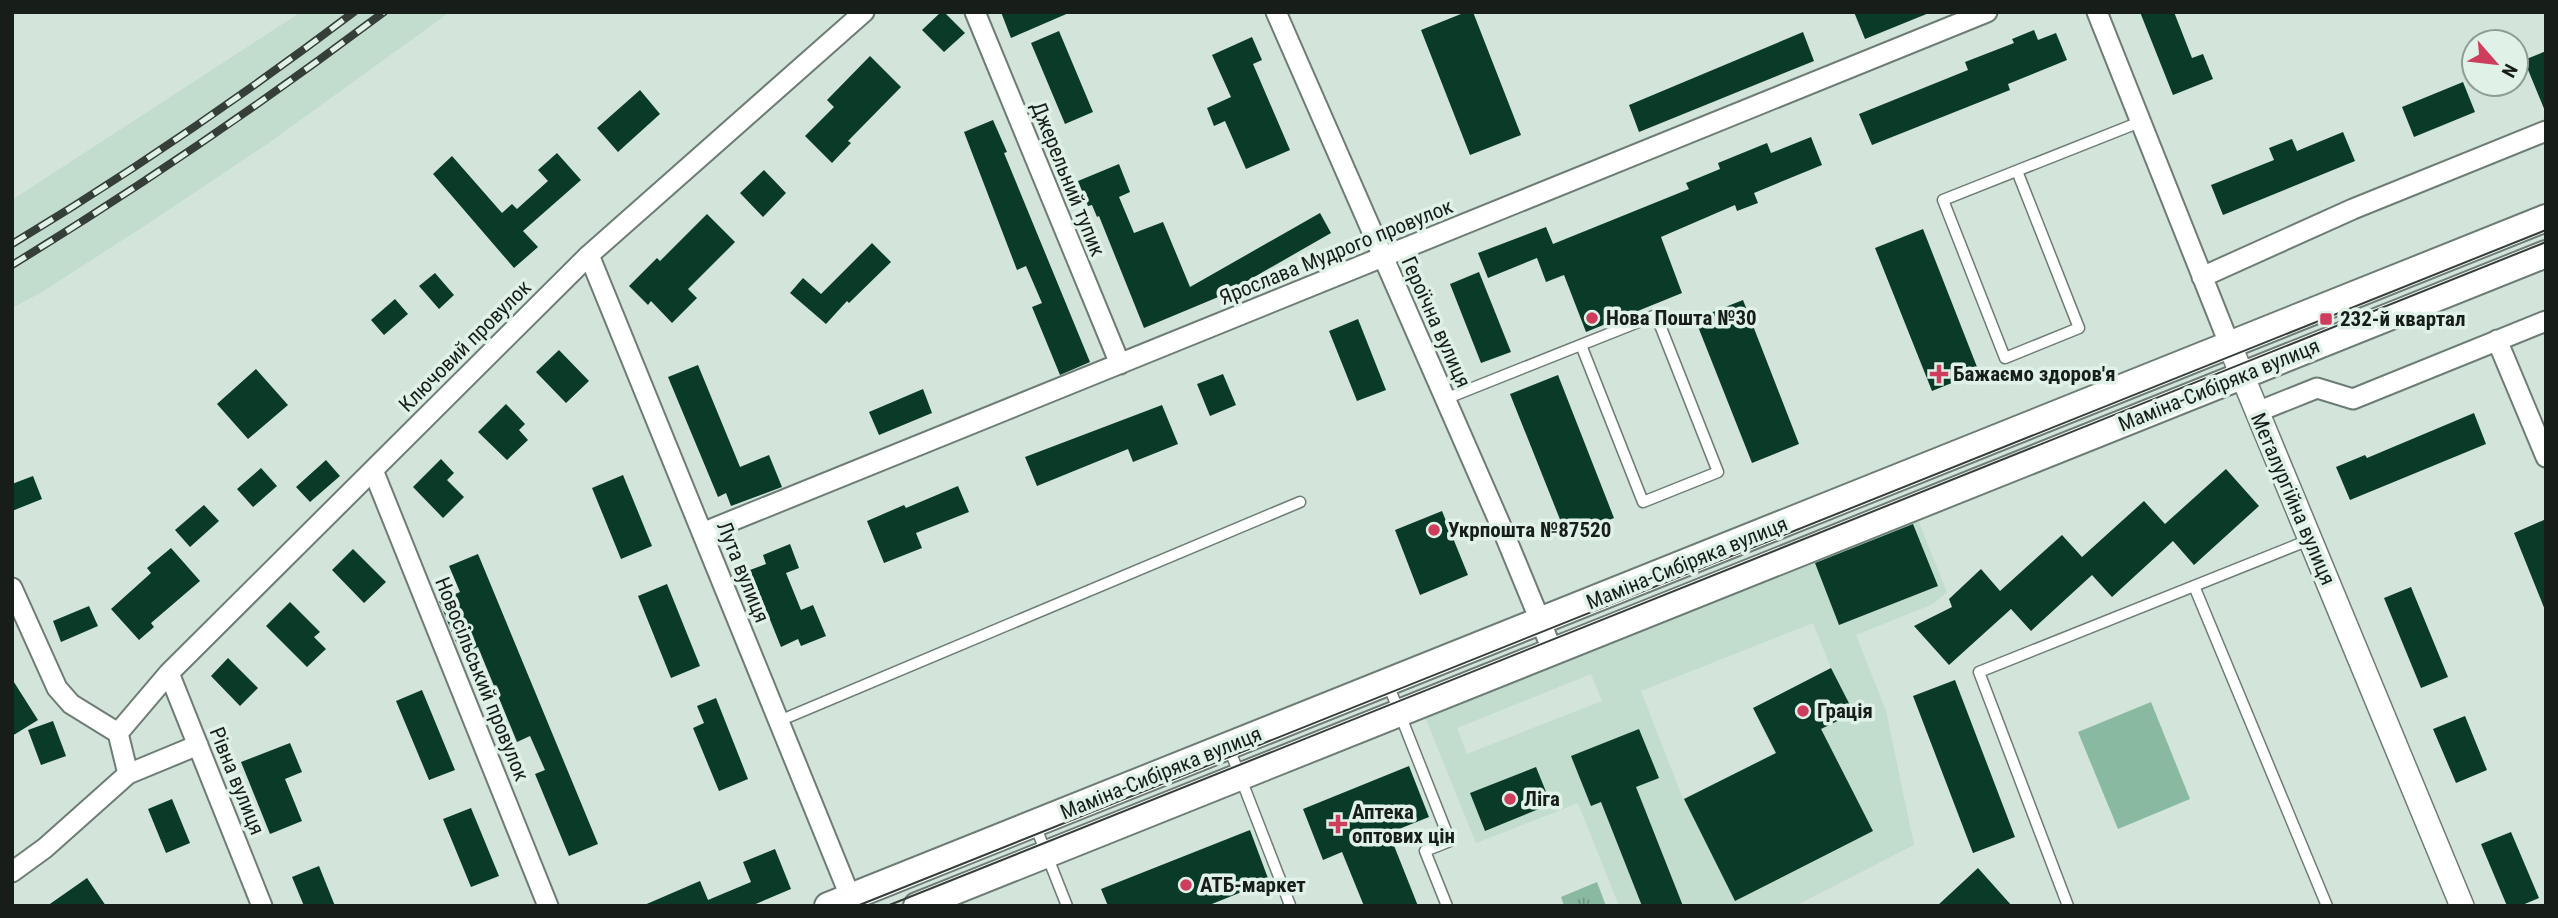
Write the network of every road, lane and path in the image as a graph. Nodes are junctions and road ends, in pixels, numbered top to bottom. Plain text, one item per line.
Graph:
1 (864, 12) edge
2 (975, 12) edge
3 (1987, 12) edge
4 (2097, 12) edge
5 (1283, 14) edge
6 (2140, 122) junction
7 (2546, 131) edge
8 (2017, 171) junction
9 (2546, 218) edge
10 (2546, 254) edge
11 (589, 255) junction
12 (1383, 257) junction
13 (2202, 277) junction
14 (2546, 321) edge
15 (2497, 340) junction
16 (1581, 345) junction
17 (2230, 346) junction
18 (1120, 364) junction
19 (2242, 376) junction
20 (1445, 399) junction
21 (2256, 412) junction
22 (2546, 457) edge
23 (373, 470) junction
24 (1300, 502) dead end
25 (702, 533) junction
26 (2309, 539) junction
27 (2194, 586) junction
28 (12, 589) edge
29 (1541, 621) junction
30 (1553, 652) junction
31 (169, 673) junction
32 (1387, 682) junction
33 (1399, 713) junction
34 (779, 720) junction
35 (118, 733) junction
36 (198, 745) junction
37 (1228, 746) junction
38 (128, 775) junction
39 (1240, 777) junction
40 (1034, 823) junction
41 (1046, 854) junction
42 (12, 872) edge
43 (844, 903) edge
44 (262, 906) edge
45 (548, 906) edge
46 (916, 906) edge
47 (1067, 906) edge
48 (1288, 906) edge
49 (1447, 906) edge
50 (2068, 906) edge
51 (2327, 906) edge
52 (2462, 906) edge

1 - 11 street, Ключовий провулок
2 - 18 street, Джерельний тупик
3 - 12 street, Ярослава Мудрого провулок
4 - 6 street, Металургійна вулиця
5 - 12 street, Героїчна вулиця
6 - 8 lane
6 - 13 street, Металургійна вулиця
7 - 13 street
8 - 8 lane
9 - 17 main road, Маміна-Сибіряка вулиця
10 - 19 main road, Маміна-Сибіряка вулиця
11 - 23 street, Ключовий провулок
11 - 25 street, Лута вулиця
12 - 18 street, Ярослава Мудрого провулок
12 - 20 street, Героїчна вулиця
13 - 17 street, Металургійна вулиця
14 - 15 street
15 - 21 street
15 - 22 street
16 - 16 lane
16 - 20 lane
17 - 19 street, Металургійна вулиця
17 - 29 main road, Маміна-Сибіряка вулиця
18 - 25 street, Ярослава Мудрого провулок
19 - 21 street, Металургійна вулиця
19 - 30 main road, Маміна-Сибіряка вулиця
20 - 29 street, Героїчна вулиця
21 - 26 street, Металургійна вулиця
23 - 31 street, Ключовий провулок
23 - 45 street, Новосільський провулок
24 - 34 lane
25 - 34 street, Лута вулиця
26 - 27 lane
26 - 52 street, Металургійна вулиця
27 - 50 lane
27 - 51 lane
28 - 35 street
29 - 30 street, Героїчна вулиця
29 - 32 main road, Маміна-Сибіряка вулиця
30 - 33 main road, Маміна-Сибіряка вулиця
31 - 35 street, Ключовий провулок
31 - 36 street, Рівна вулиця
32 - 33 lane
32 - 37 main road, Маміна-Сибіряка вулиця
33 - 39 main road, Маміна-Сибіряка вулиця
33 - 49 lane
34 - 43 street, Лута вулиця
35 - 38 street
36 - 38 street
36 - 44 street, Рівна вулиця
37 - 39 lane
37 - 40 main road, Маміна-Сибіряка вулиця
38 - 42 street
39 - 41 main road, Маміна-Сибіряка вулиця
39 - 48 lane
40 - 41 lane
40 - 43 main road, Маміна-Сибіряка вулиця
41 - 46 main road, Маміна-Сибіряка вулиця
41 - 47 lane

